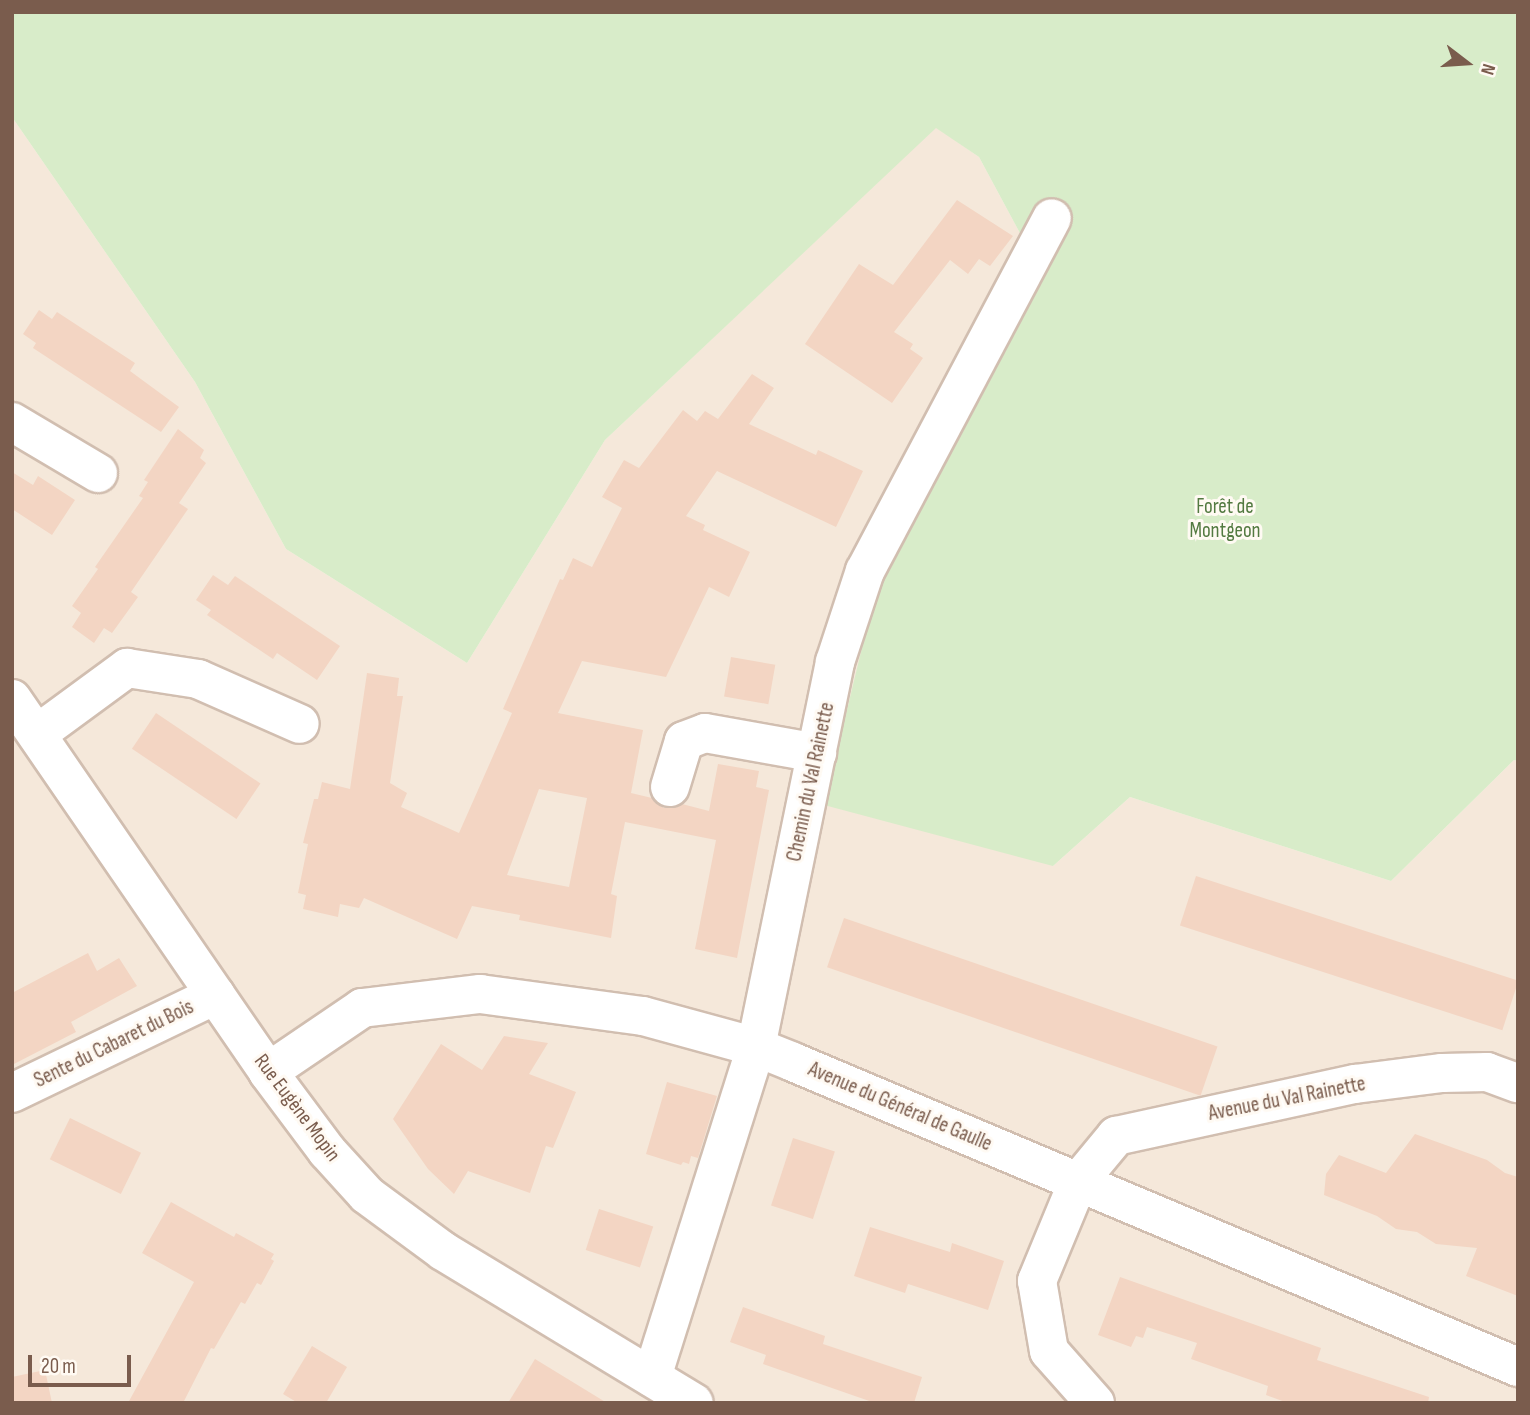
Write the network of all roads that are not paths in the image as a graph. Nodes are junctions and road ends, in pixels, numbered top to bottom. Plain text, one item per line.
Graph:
1 (1052, 218) dead end
2 (12, 422) edge
3 (98, 473) dead end
4 (12, 699) edge
5 (300, 724) dead end
6 (37, 733) junction
7 (817, 753) junction
8 (670, 787) dead end
9 (216, 995) junction
10 (756, 1047) junction
11 (268, 1072) junction
12 (1518, 1083) edge
13 (12, 1093) edge
14 (1078, 1182) junction
15 (1518, 1367) edge
16 (652, 1377) junction
17 (694, 1403) edge
18 (1095, 1403) edge

1 - 7 street, Chemin du Val Rainette
2 - 3 street
4 - 6 street, Rue Eugène Mopin
5 - 6 street
6 - 9 street, Rue Eugène Mopin
7 - 8 street
7 - 10 street, Chemin du Val Rainette
9 - 11 street, Rue Eugène Mopin
9 - 13 street, Sente du Cabaret du Bois
10 - 11 street, Avenue du Général de Gaulle
10 - 14 street, Avenue du Général de Gaulle
10 - 16 street, Chemin du Val Rainette
11 - 16 street, Rue Eugène Mopin
12 - 14 street, Avenue du Val Rainette
14 - 15 street, Avenue du Général de Gaulle
14 - 18 street, Avenue du Val Rainette
16 - 17 street, Rue Eugène Mopin

